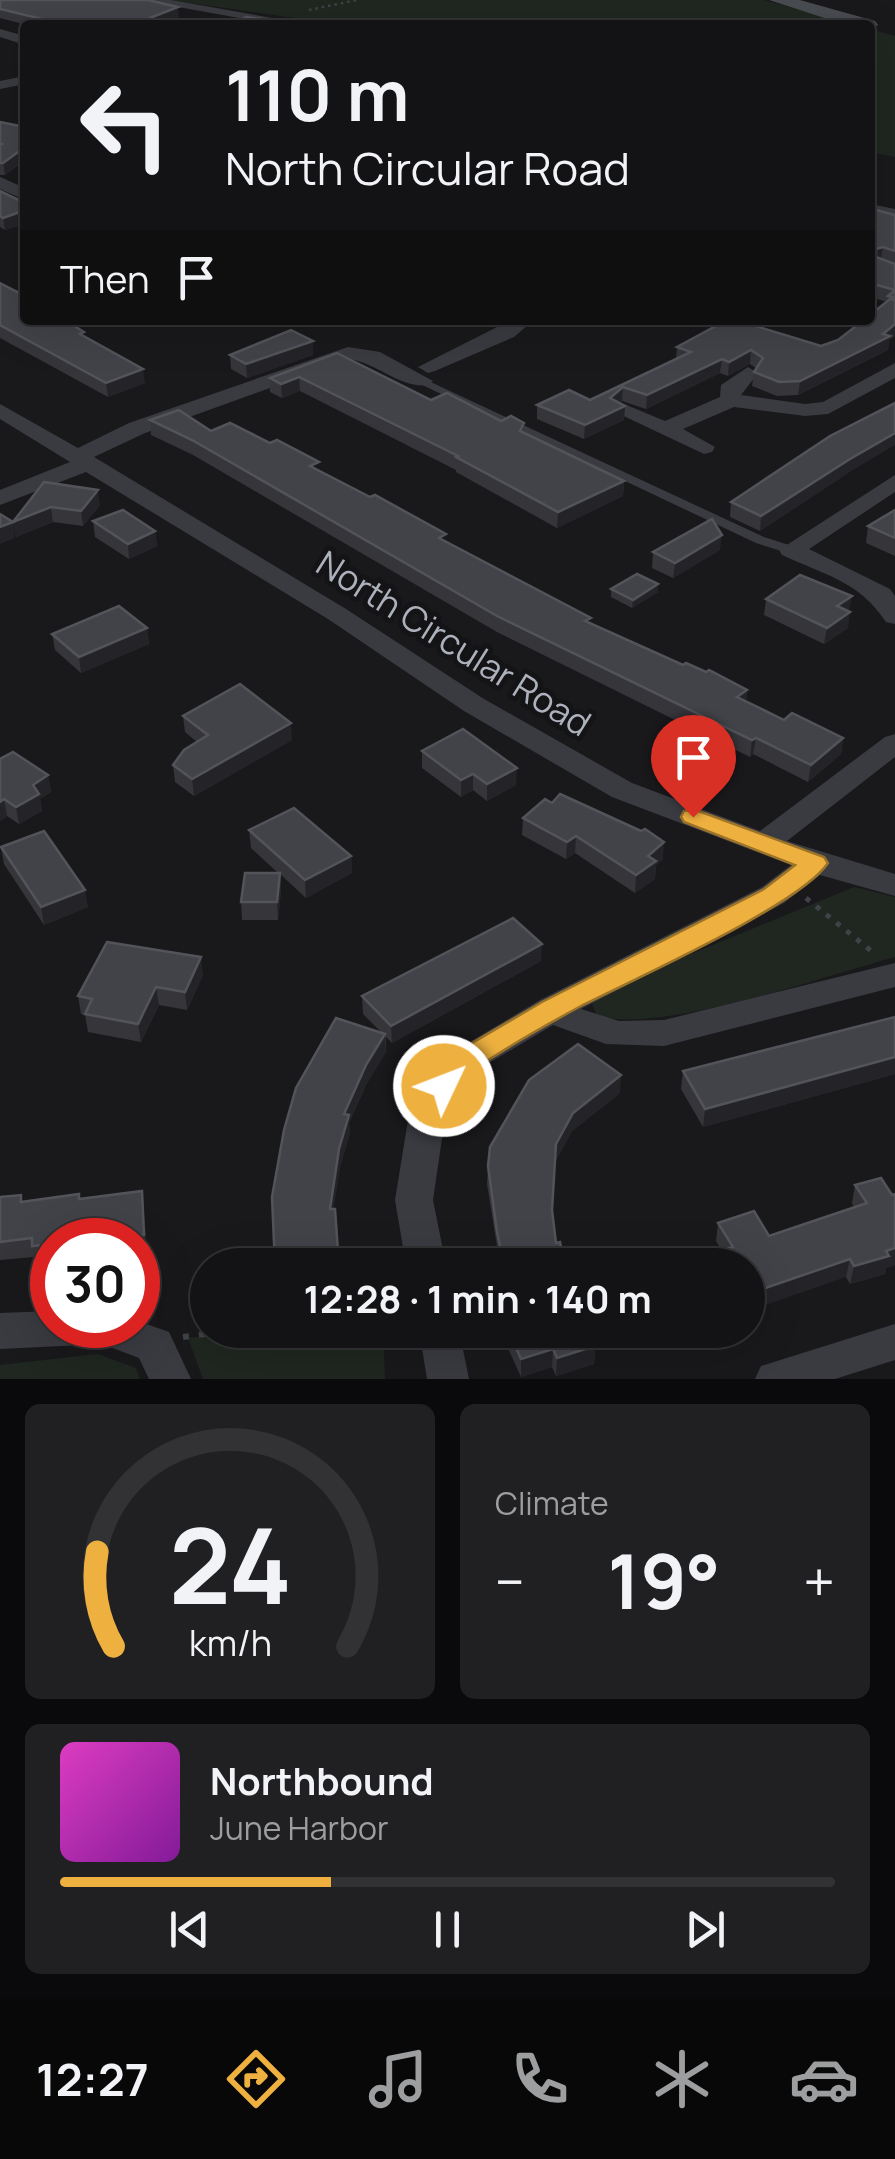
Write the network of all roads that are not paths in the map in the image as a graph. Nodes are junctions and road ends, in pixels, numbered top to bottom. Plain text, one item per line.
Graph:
1 (146, 0) edge
2 (779, 0) edge
3 (231, 15) junction
4 (216, 20) edge
5 (268, 20) edge
6 (852, 20) edge
7 (517, 325) edge
8 (895, 369) edge
9 (748, 373) dead end
10 (425, 374) junction
11 (731, 400) junction
12 (0, 410) edge
13 (624, 410) edge
14 (665, 429) junction
15 (704, 447) dead end
16 (83, 460) junction
17 (895, 482) edge
18 (0, 498) edge
19 (792, 550) junction
20 (895, 616) edge
21 (895, 743) edge
22 (764, 844) junction
23 (815, 863) junction
24 (895, 885) edge
25 (887, 966) edge
26 (552, 1009) junction
27 (423, 1248) edge
28 (0, 1331) edge
29 (895, 1342) edge
30 (442, 1348) edge
31 (170, 1379) edge
32 (448, 1379) edge
33 (776, 1379) edge

1 - 3 street
2 - 6 main road
3 - 4 street
3 - 5 street
7 - 10 street
8 - 11 street
9 - 11 street
10 - 16 street
10 - 19 lane
11 - 14 street
12 - 16 street, North Circular Road
13 - 14 street
14 - 15 street
16 - 18 street
16 - 22 street, North Circular Road
17 - 19 street
19 - 20 street
21 - 22 street
22 - 23 street, North Circular Road
23 - 24 street, North Circular Road
23 - 26 street
25 - 26 street
26 - 27 street
28 - 31 street
29 - 33 street
30 - 32 street

